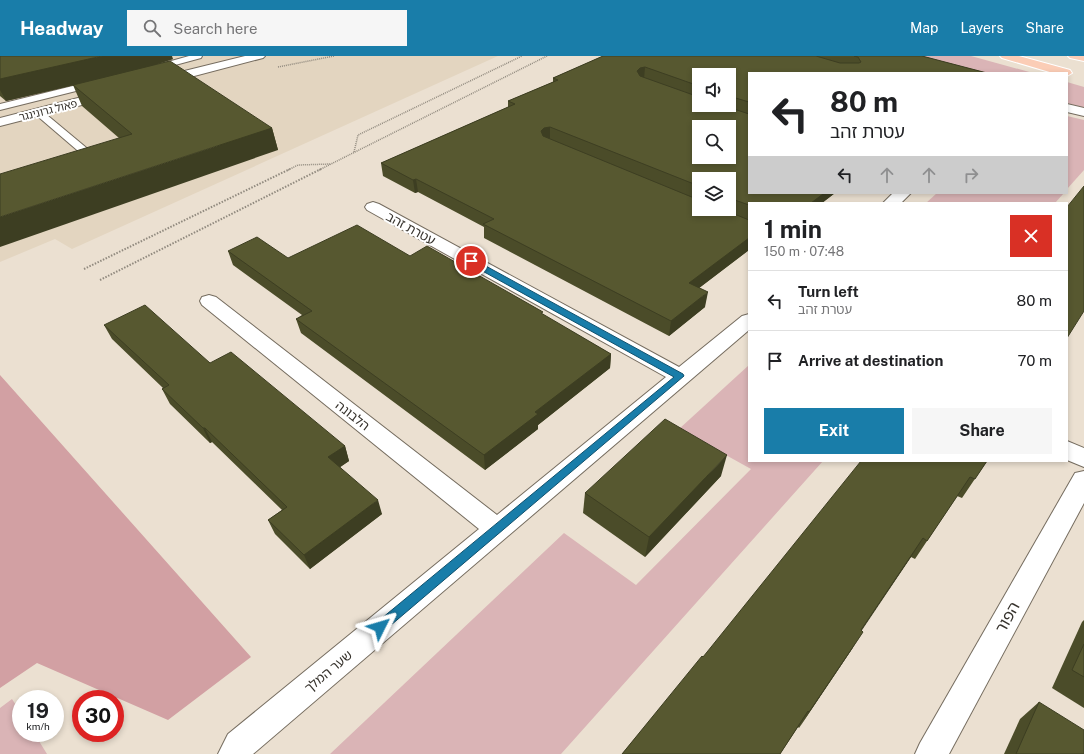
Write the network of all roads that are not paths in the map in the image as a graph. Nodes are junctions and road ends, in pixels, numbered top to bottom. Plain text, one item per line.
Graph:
1 (198, 56) edge
2 (259, 56) edge
3 (1006, 56) edge
4 (1074, 56) edge
5 (1084, 58) edge
6 (144, 72) edge
7 (1064, 72) edge
8 (99, 83) edge
9 (150, 84) edge
10 (120, 91) edge
11 (0, 107) edge
12 (1068, 108) edge
13 (38, 112) junction
14 (1084, 112) edge
15 (0, 122) edge
16 (78, 163) edge
17 (902, 194) edge
18 (892, 202) edge
19 (373, 207) dead end
20 (209, 302) dead end
21 (748, 321) edge
22 (680, 376) junction
23 (1068, 450) edge
24 (1084, 458) edge
25 (1084, 480) edge
26 (497, 529) junction
27 (236, 749) edge
28 (931, 754) edge

1 - 6 lane
2 - 9 street
3 - 7 main road
4 - 5 main road
8 - 11 lane
10 - 13 street, פאול גרונינגר
12 - 14 street
13 - 15 street, פאול גרונינגר
13 - 16 lane
17 - 18 street
19 - 22 street, עטרת זהב
20 - 26 street, הלבונה
21 - 22 street, שער המלך
22 - 26 street, שער המלך
23 - 24 street
25 - 28 street, הפור
26 - 27 street, שער המלך

